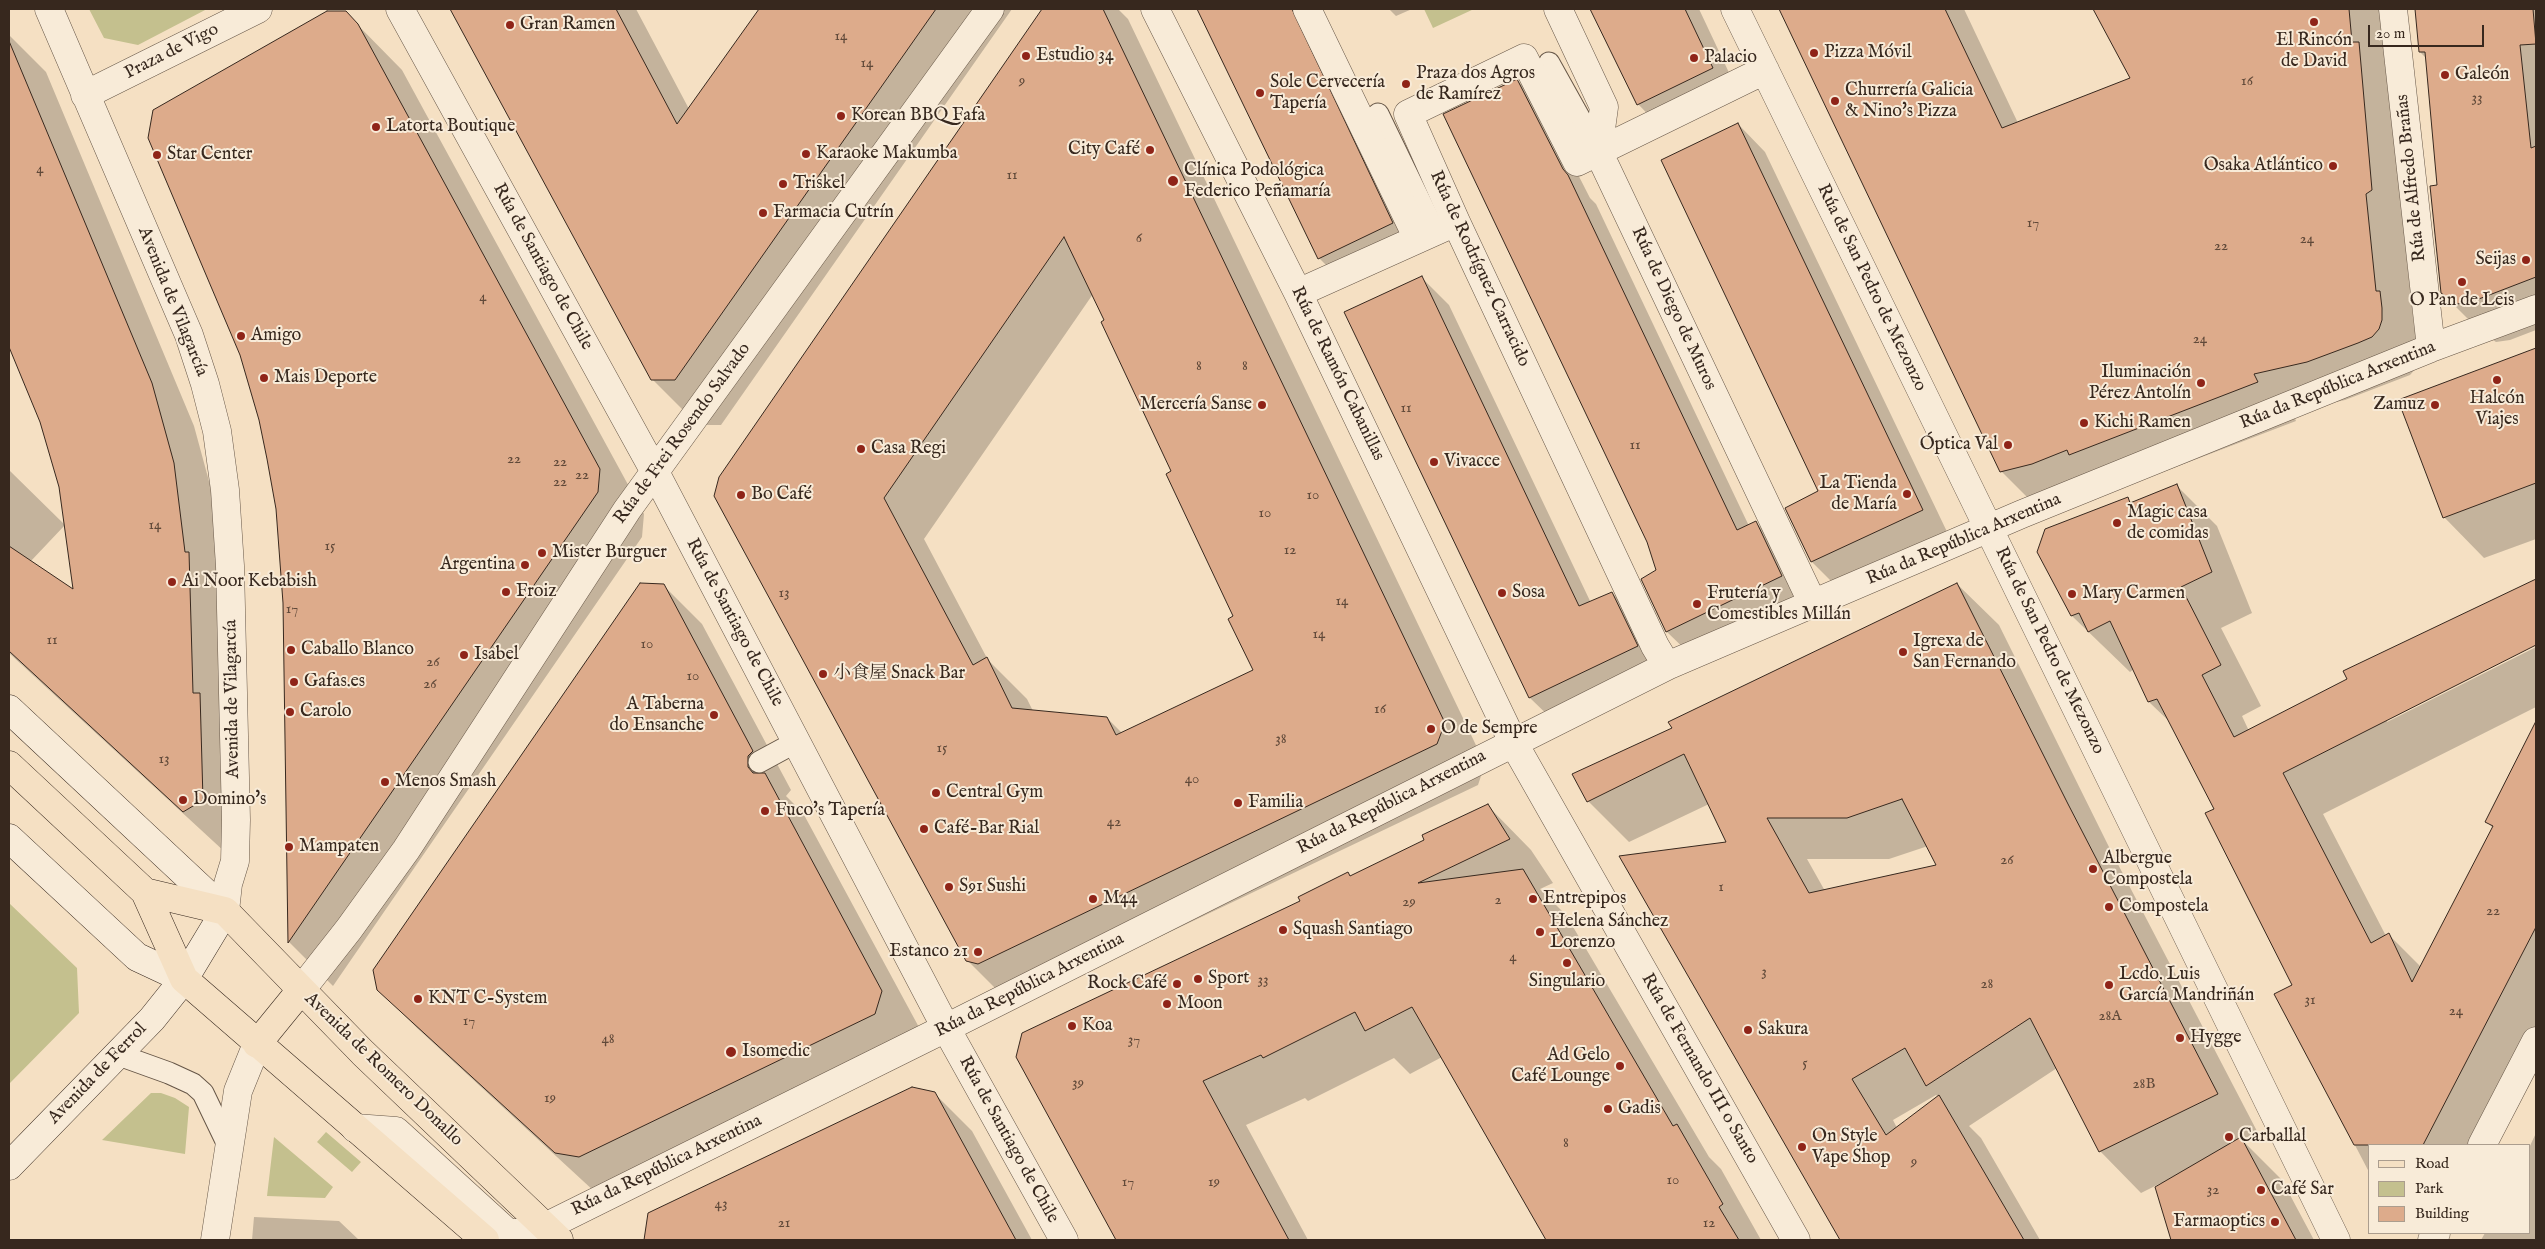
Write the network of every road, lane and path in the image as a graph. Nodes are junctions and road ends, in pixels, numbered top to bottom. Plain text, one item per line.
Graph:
1 (49, 9) edge
2 (258, 9) edge
3 (400, 9) edge
4 (990, 9) edge
5 (1156, 9) edge
6 (1307, 9) edge
7 (1558, 9) edge
8 (1735, 9) edge
9 (2393, 9) edge
10 (1548, 63) dead end
11 (1765, 70) junction
12 (86, 95) junction
13 (1378, 114) dead end
14 (1598, 151) junction
15 (1437, 231) junction
16 (1298, 293) junction
17 (2536, 309) edge
18 (2431, 348) junction
19 (654, 472) junction
20 (1989, 529) junction
21 (1813, 604) junction
22 (1666, 666) junction
23 (9, 709) edge
24 (796, 742) junction
25 (1513, 742) junction
26 (759, 762) dead end
27 (9, 765) edge
28 (9, 838) edge
29 (145, 892) junction
30 (225, 911) junction
31 (184, 979) junction
32 (301, 990) junction
33 (946, 1028) junction
34 (2536, 1041) edge
35 (257, 1044) junction
36 (119, 1055) junction
37 (355, 1128) junction
38 (2483, 1144) edge
39 (229, 1147) junction
40 (9, 1166) edge
41 (552, 1234) edge
42 (215, 1240) edge
43 (485, 1240) edge
44 (1064, 1240) edge
45 (1796, 1240) edge
46 (2336, 1240) edge

1 - 12 street, Avenida de Vilagarcía
2 - 12 street, Praza de Vigo
3 - 19 street, Rúa de Santiago de Chile
4 - 19 street, Rúa de Frei Rosendo Salvado
5 - 16 street, Rúa de Ramón Cabanillas
6 - 15 street
7 - 14 street
8 - 11 street, Rúa de San Pedro de Mezonzo
9 - 18 street, Rúa de Alfredo Brañas
10 - 14 lane
11 - 14 street
11 - 20 street, Rúa de San Pedro de Mezonzo
12 - 30 street, Avenida de Vilagarcía
13 - 15 lane
14 - 15 street, Rúa de Rodríguez Carracido
14 - 21 street, Rúa de Diego de Muros
15 - 16 street
15 - 22 street, Rúa de Rodríguez Carracido
16 - 25 street, Rúa de Ramón Cabanillas
17 - 18 street, Rúa da República Arxentina
18 - 20 street, Rúa da República Arxentina
19 - 24 street, Rúa de Santiago de Chile
19 - 32 street, Rúa de Frei Rosendo Salvado
20 - 21 street, Rúa da República Arxentina
20 - 46 street, Rúa de San Pedro de Mezonzo
21 - 22 street, Rúa da República Arxentina
22 - 25 street, Rúa da República Arxentina
23 - 30 street, Avenida de Romero Donallo
24 - 26 lane
24 - 33 street, Rúa de Santiago de Chile
25 - 33 street, Rúa da República Arxentina
25 - 45 street, Rúa de Fernando III o Santo
27 - 29 main road
28 - 31 street
29 - 30 main road
29 - 31 main road
30 - 31 street, Avenida de Ferrol
30 - 32 main road, Avenida de Romero Donallo
31 - 35 main road
31 - 36 street, Avenida de Ferrol
32 - 35 main road
32 - 41 main road, Avenida de Romero Donallo
33 - 41 street, Rúa da República Arxentina
33 - 44 street, Rúa de Santiago de Chile
34 - 38 street
35 - 37 main road
35 - 39 street
36 - 39 lane
36 - 40 street, Avenida de Ferrol
37 - 41 street, Avenida de Romero Donallo
37 - 43 main road
39 - 42 street

